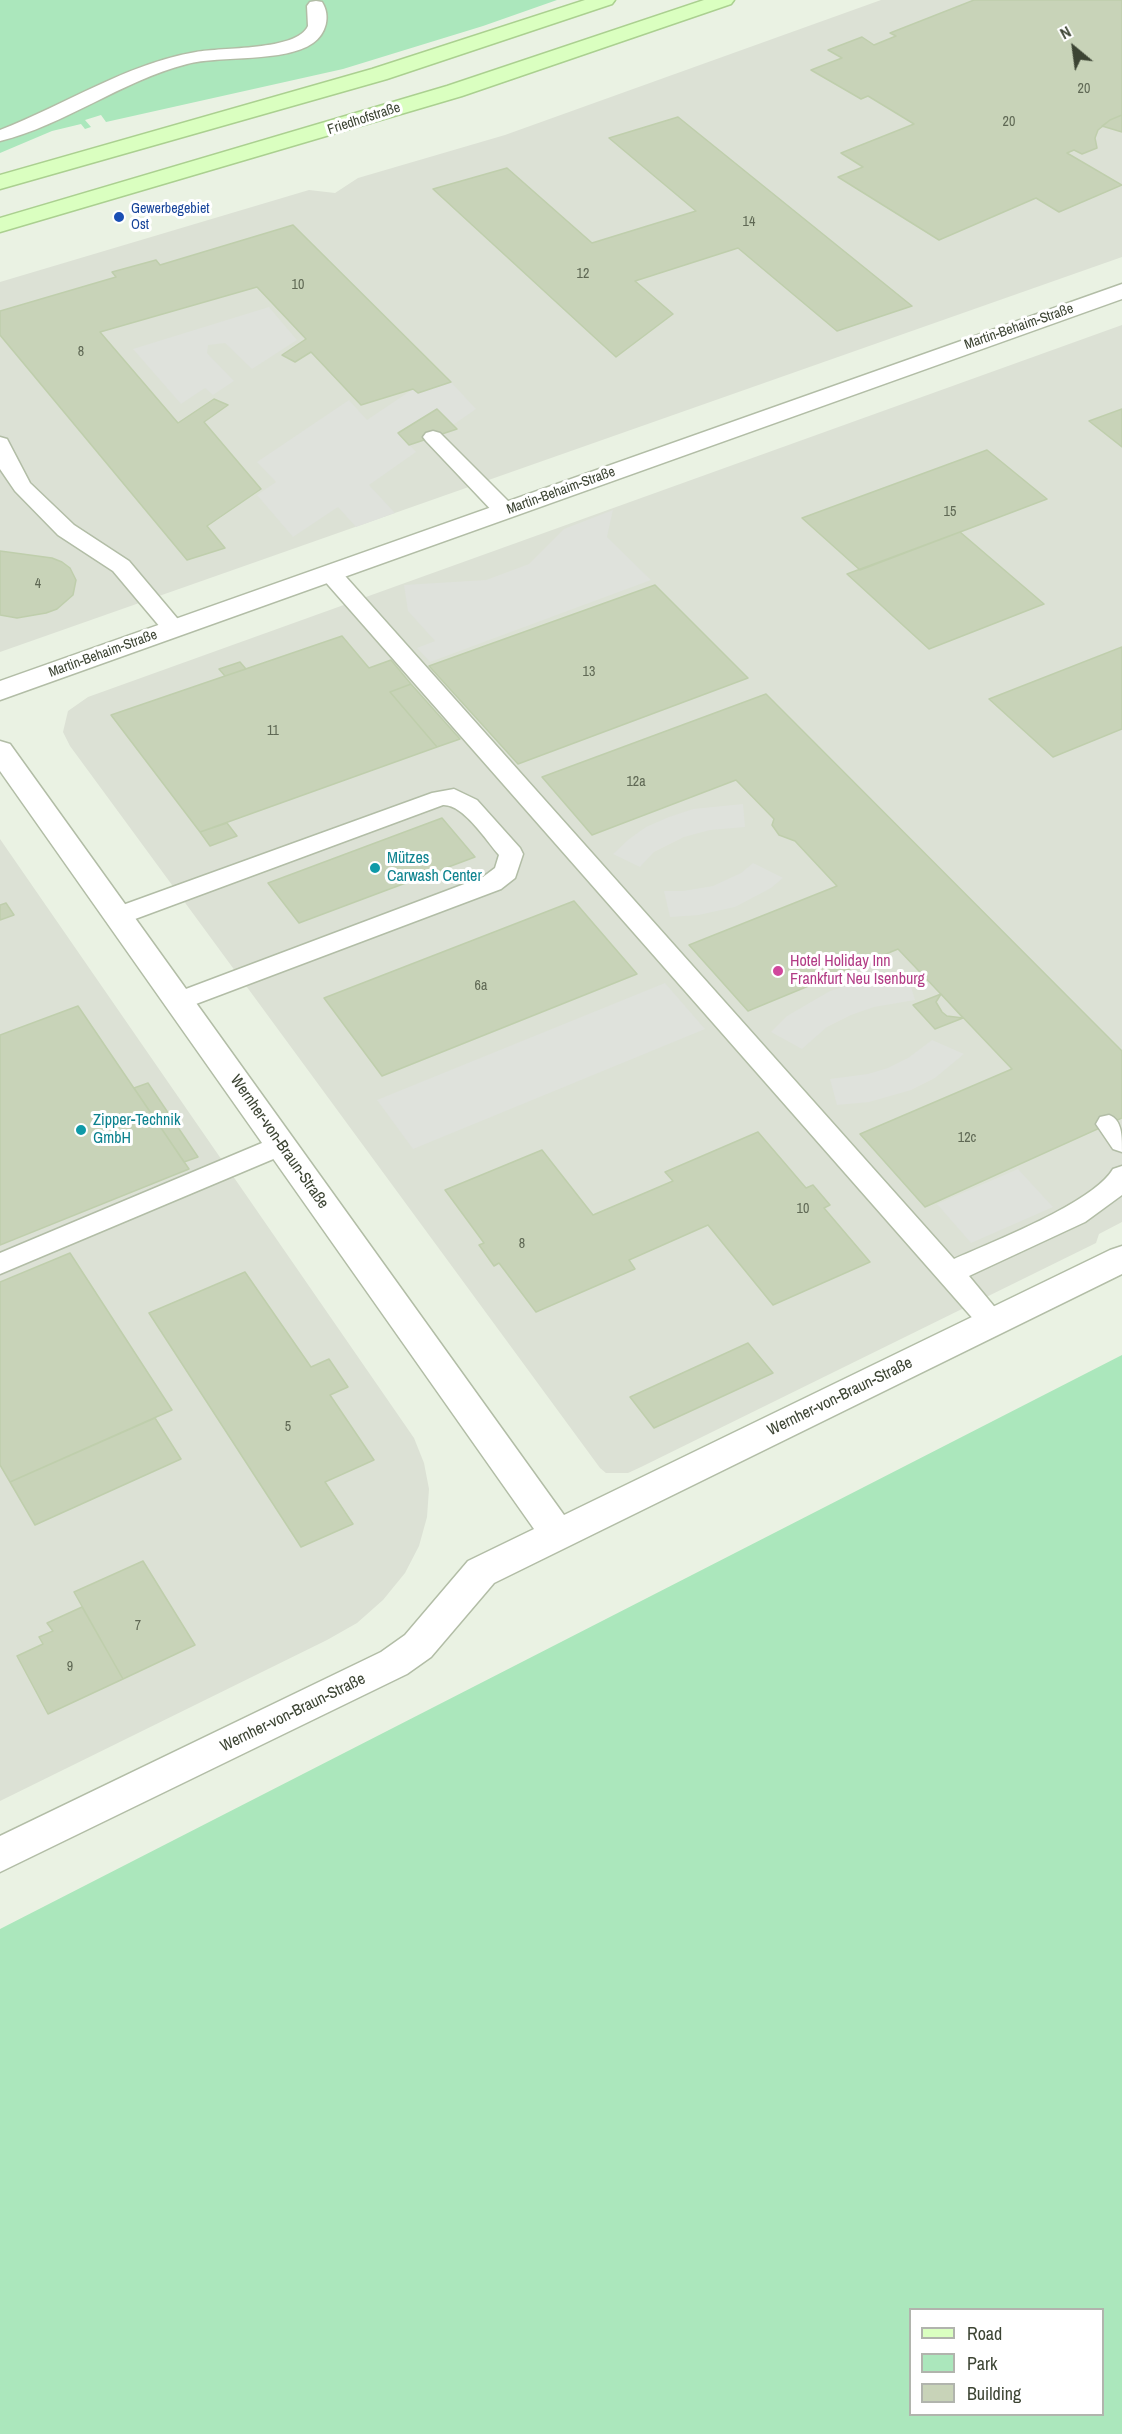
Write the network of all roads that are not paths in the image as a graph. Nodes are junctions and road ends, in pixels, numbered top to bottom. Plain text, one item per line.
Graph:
1 (605, 0) edge
2 (724, 0) edge
3 (316, 6) dead end
4 (0, 136) edge
5 (0, 182) edge
6 (0, 225) edge
7 (1122, 291) edge
8 (433, 437) dead end
9 (0, 443) edge
10 (505, 511) junction
11 (330, 573) junction
12 (174, 629) junction
13 (0, 691) edge
14 (0, 750) edge
15 (117, 916) junction
16 (179, 1001) junction
17 (281, 1145) junction
18 (1122, 1176) edge
19 (1122, 1259) edge
20 (0, 1264) edge
21 (950, 1273) junction
22 (993, 1322) junction
23 (558, 1534) junction
24 (0, 1855) edge

1 - 5 main road
2 - 6 main road, Friedhofstraße
3 - 4 lane
7 - 10 street, Martin-Behaim-Straße
8 - 10 lane
9 - 12 lane
10 - 11 street, Martin-Behaim-Straße
11 - 12 street, Martin-Behaim-Straße
11 - 21 lane
12 - 13 street, Martin-Behaim-Straße
14 - 15 street, Wernher-von-Braun-Straße
15 - 16 street, Wernher-von-Braun-Straße
15 - 16 lane
16 - 17 street, Wernher-von-Braun-Straße
17 - 20 lane
17 - 23 street, Wernher-von-Braun-Straße
18 - 21 lane
19 - 22 street, Wernher-von-Braun-Straße
21 - 22 lane
22 - 23 street, Wernher-von-Braun-Straße
23 - 24 street, Wernher-von-Braun-Straße

